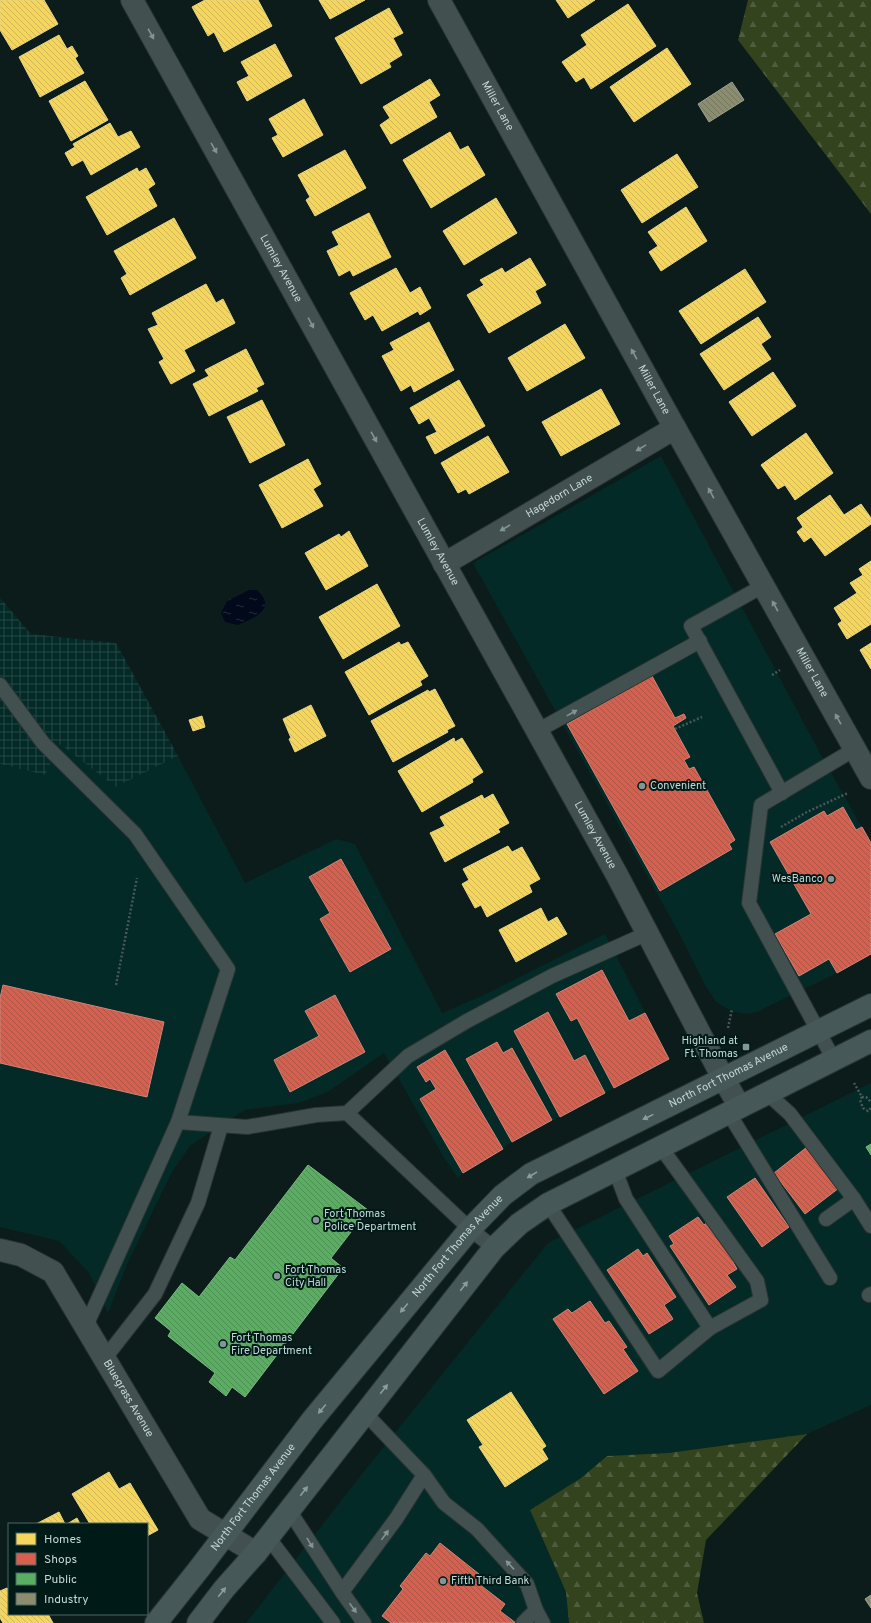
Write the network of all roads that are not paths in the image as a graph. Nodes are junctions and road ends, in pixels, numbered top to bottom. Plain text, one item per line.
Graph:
1 (132, 0) edge
2 (439, 0) edge
3 (675, 428) junction
4 (444, 564) junction
5 (763, 586) junction
6 (700, 641) junction
7 (0, 686) edge
8 (538, 731) junction
9 (855, 749) junction
10 (871, 778) edge
11 (782, 793) junction
12 (648, 934) junction
13 (871, 1005) edge
14 (818, 1031) junction
15 (871, 1041) edge
16 (834, 1060) junction
17 (723, 1078) junction
18 (768, 1094) junction
19 (734, 1109) junction
20 (347, 1113) junction
21 (178, 1122) junction
22 (221, 1126) junction
23 (660, 1146) junction
24 (615, 1170) junction
25 (854, 1199) junction
26 (548, 1204) junction
27 (826, 1219) dead end
28 (871, 1226) edge
29 (470, 1229) junction
30 (494, 1248) junction
31 (0, 1250) edge
32 (830, 1278) dead end
33 (86, 1326) junction
34 (710, 1328) junction
35 (105, 1358) junction
36 (365, 1413) junction
37 (424, 1475) junction
38 (289, 1510) junction
39 (226, 1534) junction
40 (262, 1545) junction
41 (342, 1592) junction
42 (536, 1610) junction
43 (156, 1623) edge
44 (198, 1623) edge
45 (333, 1623) edge
46 (364, 1623) edge
47 (523, 1623) edge
48 (543, 1623) edge

1 -> 4 street, Lumley Avenue
3 -> 2 street, Miller Lane
3 -> 4 street, Hagedorn Lane
5 -> 3 street, Miller Lane
4 - 8 street, Lumley Avenue
5 - 6 lane
9 -> 5 street, Miller Lane
8 -> 6 lane
6 - 11 lane
7 - 21 lane
8 - 12 street, Lumley Avenue
9 - 10 street, Miller Lane
9 - 11 lane
11 - 14 lane
12 - 17 street, Lumley Avenue
12 - 20 lane
13 - 14 main road, North Fort Thomas Avenue
14 - 16 lane
14 - 17 main road, North Fort Thomas Avenue
15 - 16 main road
16 - 18 main road
17 - 19 street, Lumley Avenue
17 -> 29 main road, North Fort Thomas Avenue
18 - 19 main road
18 - 25 lane
19 - 23 main road
19 - 32 lane
20 - 22 lane
20 - 29 lane
21 - 22 lane
21 - 33 lane
22 - 35 lane
23 - 24 main road
23 - 34 lane
24 - 26 main road
24 - 34 lane
25 - 27 lane
25 - 28 lane
26 - 30 main road
26 - 34 lane
29 - 30 lane
29 -> 39 main road, North Fort Thomas Avenue
36 -> 30 main road
31 - 33 street, Bluegrass Avenue
33 - 35 street, Bluegrass Avenue
35 - 39 street, Bluegrass Avenue
36 - 37 lane
38 -> 36 main road
41 -> 37 lane
42 -> 37 lane
38 - 40 main road
38 -> 41 lane
39 - 40 street, Bluegrass Avenue
39 - 43 main road, North Fort Thomas Avenue
44 -> 40 main road
40 - 45 lane
41 -> 46 lane
42 - 47 lane
42 - 48 lane

